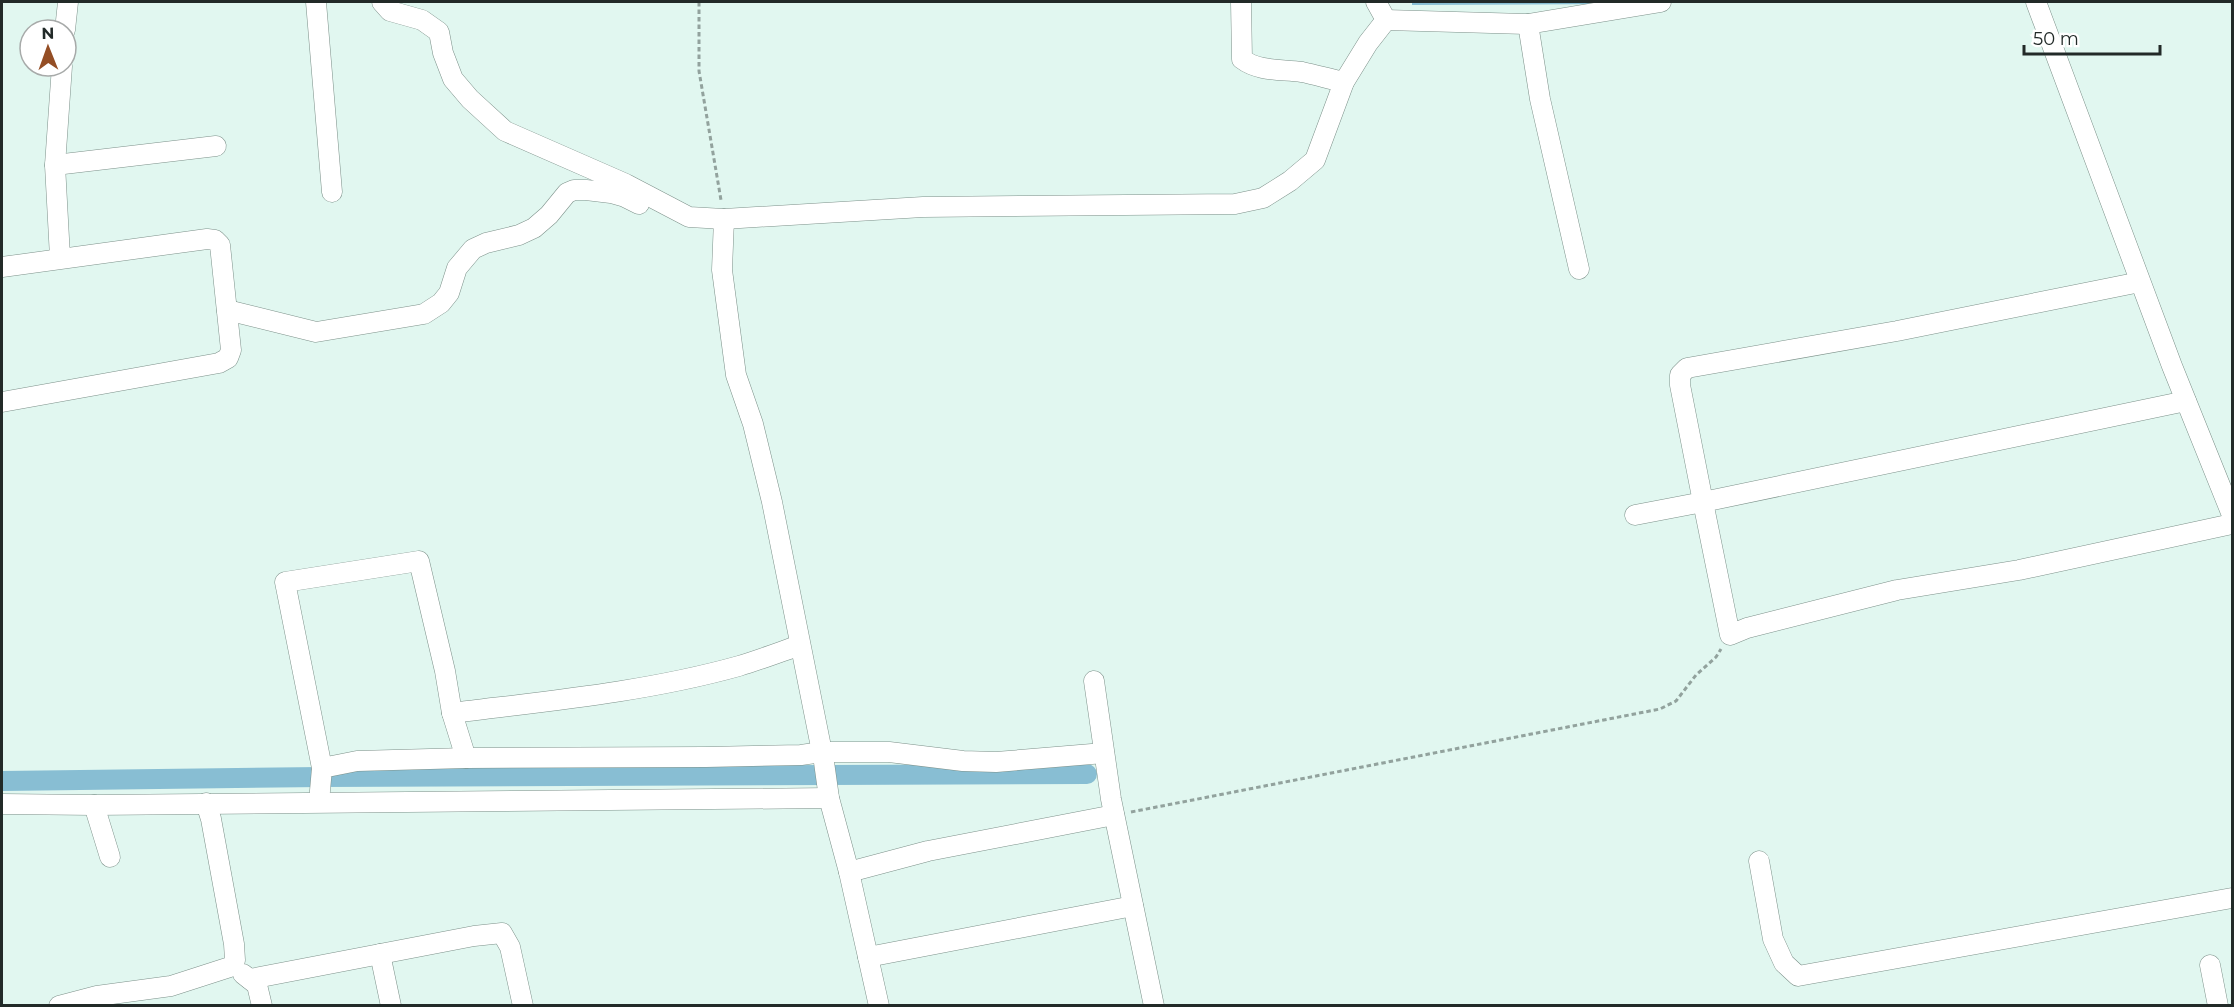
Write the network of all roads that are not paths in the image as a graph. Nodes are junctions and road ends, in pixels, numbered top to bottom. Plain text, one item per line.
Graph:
1 (68, 2) edge
2 (316, 2) edge
3 (382, 2) edge
4 (1241, 2) edge
5 (1376, 2) edge
6 (1661, 2) edge
7 (2036, 2) edge
8 (66, 18) edge
9 (1386, 20) junction
10 (1528, 24) junction
11 (61, 78) edge
12 (1344, 82) junction
13 (216, 146) dead end
14 (55, 165) junction
15 (332, 192) dead end
16 (689, 217) junction
17 (724, 219) junction
18 (60, 257) junction
19 (2, 267) edge
20 (1579, 269) dead end
21 (2140, 282) junction
22 (227, 310) junction
23 (2186, 401) junction
24 (2, 402) edge
25 (1703, 502) junction
26 (1635, 515) dead end
27 (2232, 515) edge
28 (2232, 524) edge
29 (800, 645) junction
30 (1094, 681) dead end
31 (452, 713) junction
32 (1104, 753) junction
33 (466, 758) junction
34 (824, 763) junction
35 (322, 768) junction
36 (829, 798) junction
37 (319, 802) junction
38 (206, 803) junction
39 (2, 804) edge
40 (94, 805) junction
41 (1114, 815) junction
42 (110, 857) dead end
43 (1759, 861) dead end
44 (849, 872) junction
45 (2232, 898) edge
46 (1133, 906) junction
47 (380, 954) junction
48 (868, 957) junction
49 (2210, 964) dead end
50 (233, 966) junction
51 (250, 979) junction
52 (172, 996) edge
53 (59, 1005) edge
54 (262, 1005) edge
55 (392, 1005) edge
56 (523, 1005) edge
57 (879, 1005) edge
58 (1154, 1005) edge
59 (2218, 1005) edge

1 - 8 street
2 - 15 street
3 - 16 street
4 - 12 street
5 - 9 street
6 - 10 street
7 - 21 street
9 - 10 street
9 - 12 street
10 - 20 street
11 - 14 street
12 - 17 street
13 - 14 street
14 - 18 street
16 - 17 street
16 - 22 street
17 - 29 street
18 - 19 street
18 - 22 street
21 - 23 street
21 - 25 street
22 - 24 street
23 - 25 street
23 - 27 street
25 - 26 street
25 - 28 street
29 - 31 street
29 - 34 street
30 - 32 street
31 - 33 street
31 - 35 street
32 - 34 street
32 - 41 street
33 - 34 street
33 - 35 street
34 - 36 street
35 - 37 street
36 - 37 street
36 - 44 street
37 - 38 street
38 - 40 street
38 - 50 street
39 - 40 street
40 - 42 street
41 - 44 street
41 - 46 street
43 - 45 street
44 - 48 street
46 - 48 street
46 - 58 street
47 - 51 street
47 - 55 street
47 - 56 street
48 - 57 street
49 - 59 street
50 - 51 street
50 - 52 street
51 - 54 street
52 - 53 street

